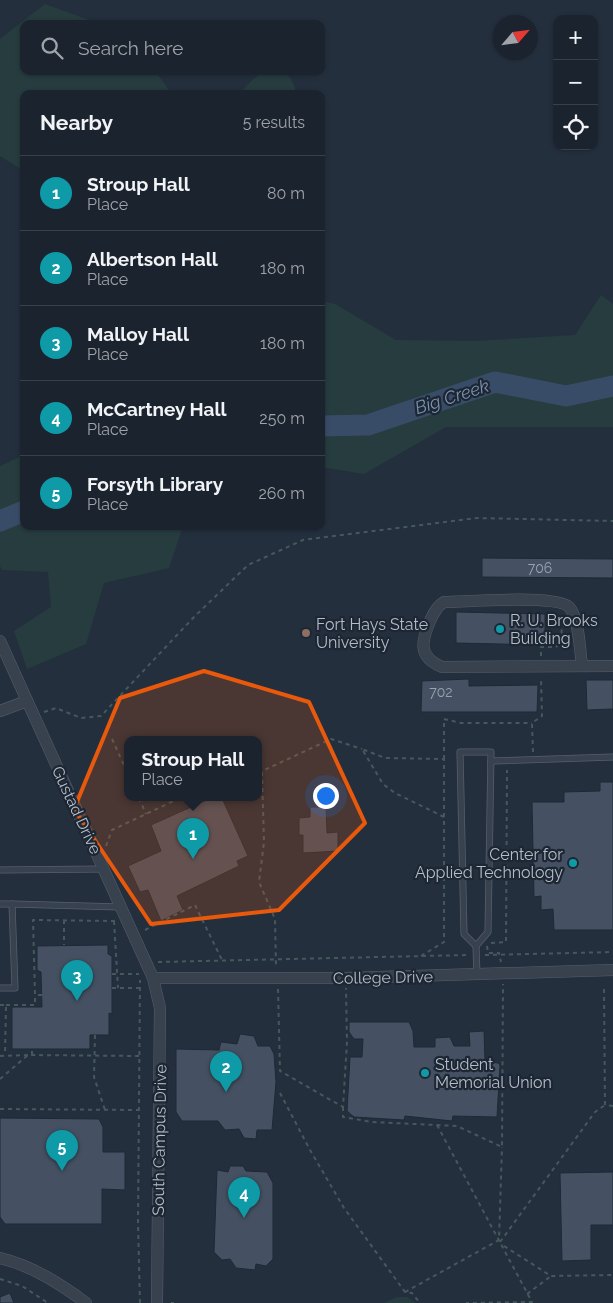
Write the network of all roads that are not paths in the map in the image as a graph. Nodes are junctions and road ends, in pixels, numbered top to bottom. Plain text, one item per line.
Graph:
1 (0, 641) edge
2 (582, 666) junction
3 (613, 666) edge
4 (27, 701) junction
5 (0, 711) edge
6 (613, 757) edge
7 (491, 761) junction
8 (104, 869) junction
9 (0, 870) edge
10 (0, 904) edge
11 (12, 904) junction
12 (121, 907) junction
13 (476, 946) junction
14 (613, 970) edge
15 (477, 974) junction
16 (153, 978) junction
17 (0, 988) edge
18 (0, 1258) edge
19 (86, 1303) edge
20 (157, 1303) edge

1 - 4 street, Gustad Drive
2 - 2 street
2 - 3 street
4 - 5 street
4 - 8 street, Gustad Drive
6 - 7 lane
7 - 13 lane
7 - 13 lane
8 - 9 lane
8 - 12 street, Gustad Drive
10 - 11 lane
11 - 12 lane
11 - 17 lane
12 - 16 street, Gustad Drive
13 - 15 lane
14 - 15 street, College Drive
15 - 16 street, College Drive
16 - 20 street, South Campus Drive
18 - 19 street

